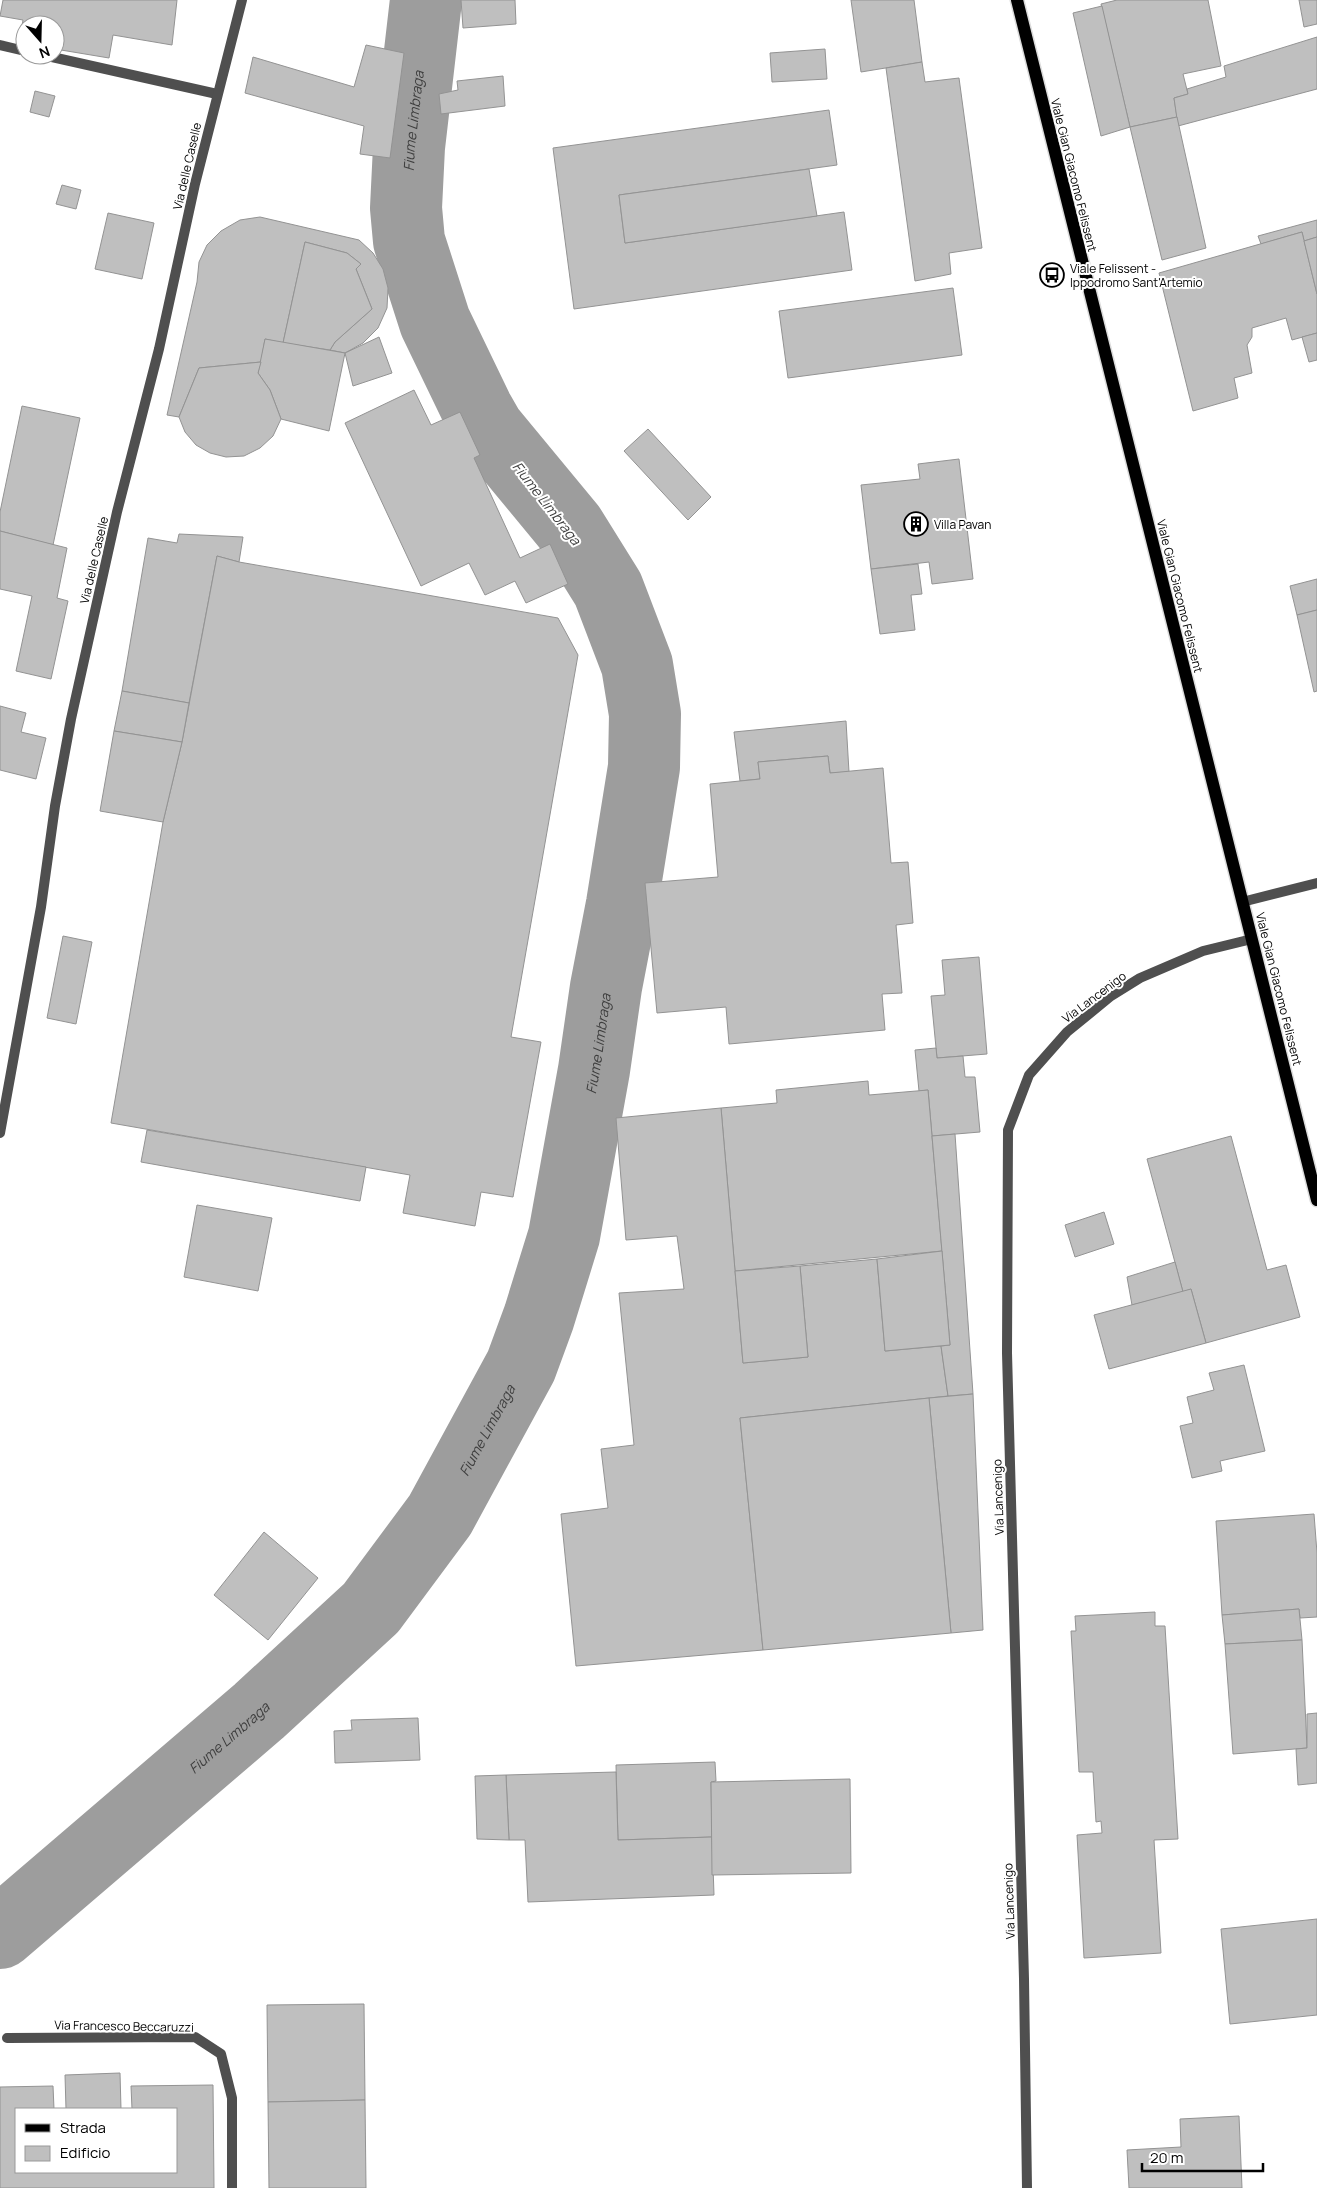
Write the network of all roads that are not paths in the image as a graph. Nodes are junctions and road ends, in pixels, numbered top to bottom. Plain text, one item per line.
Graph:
1 (242, 0) edge
2 (1017, 0) edge
3 (0, 46) edge
4 (15, 49) edge
5 (65, 60) edge
6 (217, 94) junction
7 (1317, 883) edge
8 (1242, 902) junction
9 (1252, 939) junction
10 (0, 1133) edge
11 (1317, 1200) edge
12 (7, 2038) dead end
13 (232, 2188) edge
14 (1027, 2188) edge

1 - 6 street, Via delle Caselle
2 - 8 main road, Viale Gian Giacomo Felissent
3 - 4 street
5 - 6 street
6 - 10 street, Via delle Caselle
7 - 8 street
8 - 9 main road, Viale Gian Giacomo Felissent
9 - 11 main road, Viale Gian Giacomo Felissent
9 - 14 street, Via Lancenigo
12 - 13 street, Via Francesco Beccaruzzi

